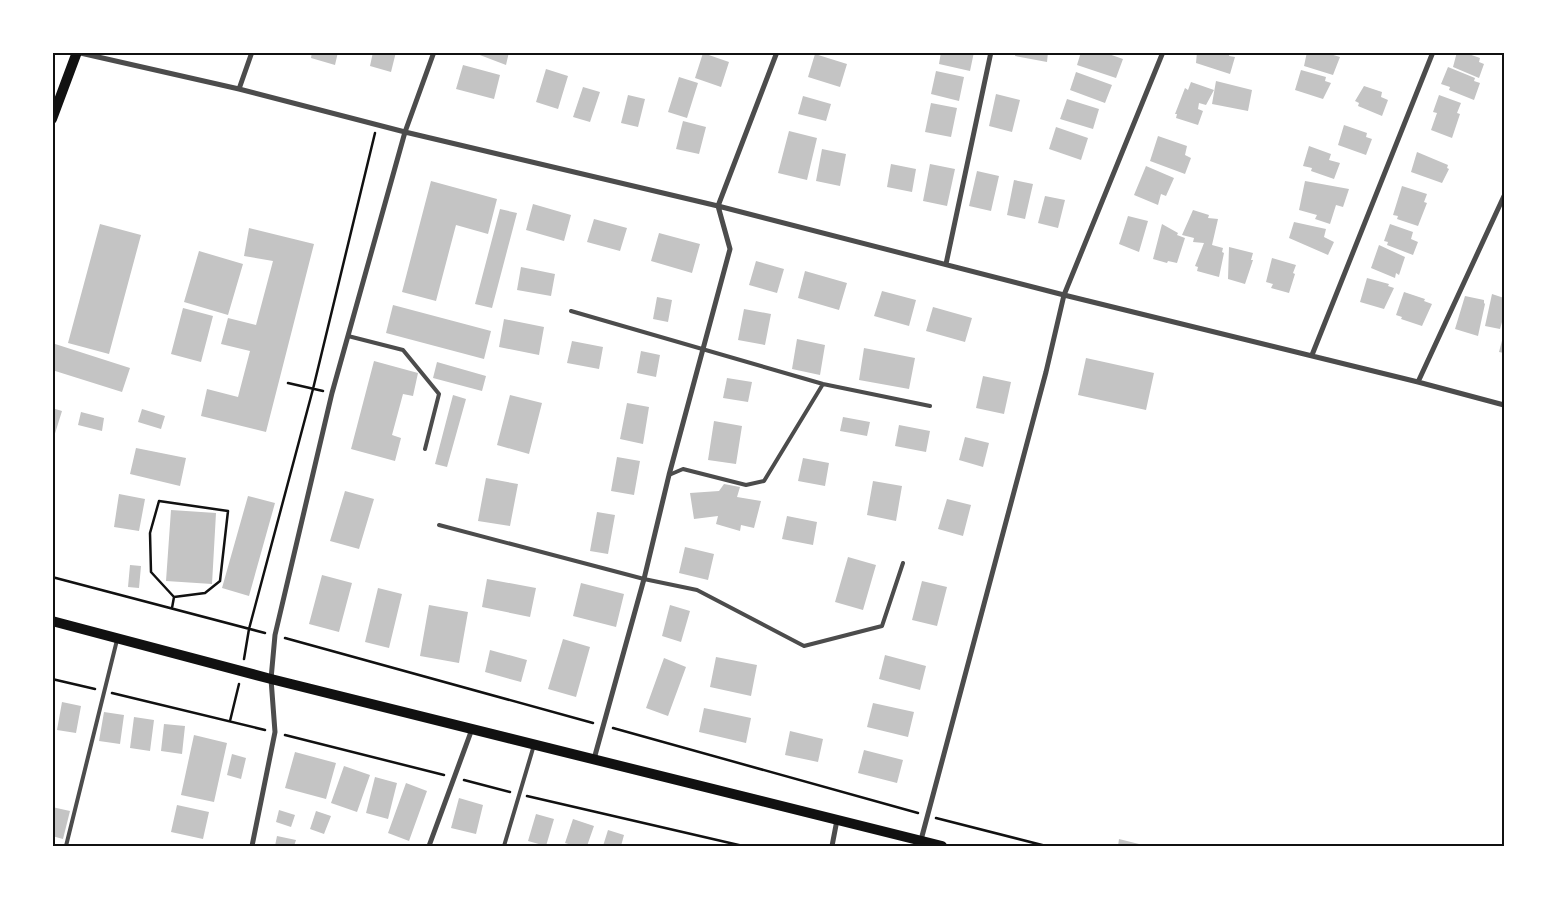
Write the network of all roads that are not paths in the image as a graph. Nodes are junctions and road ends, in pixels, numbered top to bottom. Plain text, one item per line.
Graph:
1 (252, 52) edge
2 (434, 52) edge
3 (777, 52) edge
4 (991, 52) edge
5 (1163, 52) edge
6 (1433, 52) edge
7 (77, 53) edge
8 (240, 89) junction
9 (52, 119) edge
10 (405, 132) junction
11 (1504, 196) edge
12 (718, 206) junction
13 (946, 264) junction
14 (1064, 295) junction
15 (571, 311) dead end
16 (348, 336) junction
17 (703, 350) junction
18 (1312, 355) junction
19 (1418, 382) junction
20 (823, 384) junction
21 (1504, 405) edge
22 (930, 406) dead end
23 (425, 449) dead end
24 (669, 475) junction
25 (438, 525) dead end
26 (903, 563) dead end
27 (644, 579) junction
28 (52, 621) edge
29 (118, 638) junction
30 (271, 679) junction
31 (472, 730) junction
32 (534, 745) junction
33 (594, 759) junction
34 (837, 820) junction
35 (921, 841) junction
36 (66, 846) edge
37 (252, 846) edge
38 (429, 846) edge
39 (504, 846) edge
40 (832, 846) edge
41 (942, 846) edge

1 - 8 street
2 - 10 street
3 - 12 street
4 - 13 street
5 - 14 street
6 - 18 street
7 - 8 street
7 - 9 main road
8 - 10 street
10 - 12 street
10 - 16 street
11 - 19 street
12 - 13 street
12 - 17 street
13 - 14 street
14 - 18 street
14 - 35 street
15 - 17 lane
16 - 23 lane
16 - 30 street
17 - 20 lane
17 - 24 street
18 - 19 street
19 - 21 street
20 - 22 lane
20 - 24 lane
24 - 27 street
25 - 27 lane
26 - 27 lane
27 - 33 street
28 - 29 main road
29 - 30 main road
29 - 36 lane
30 - 31 main road
30 - 37 street
31 - 32 main road
31 - 38 street
32 - 33 main road
32 - 39 lane
33 - 34 main road
34 - 35 main road
34 - 40 street
35 - 41 main road

